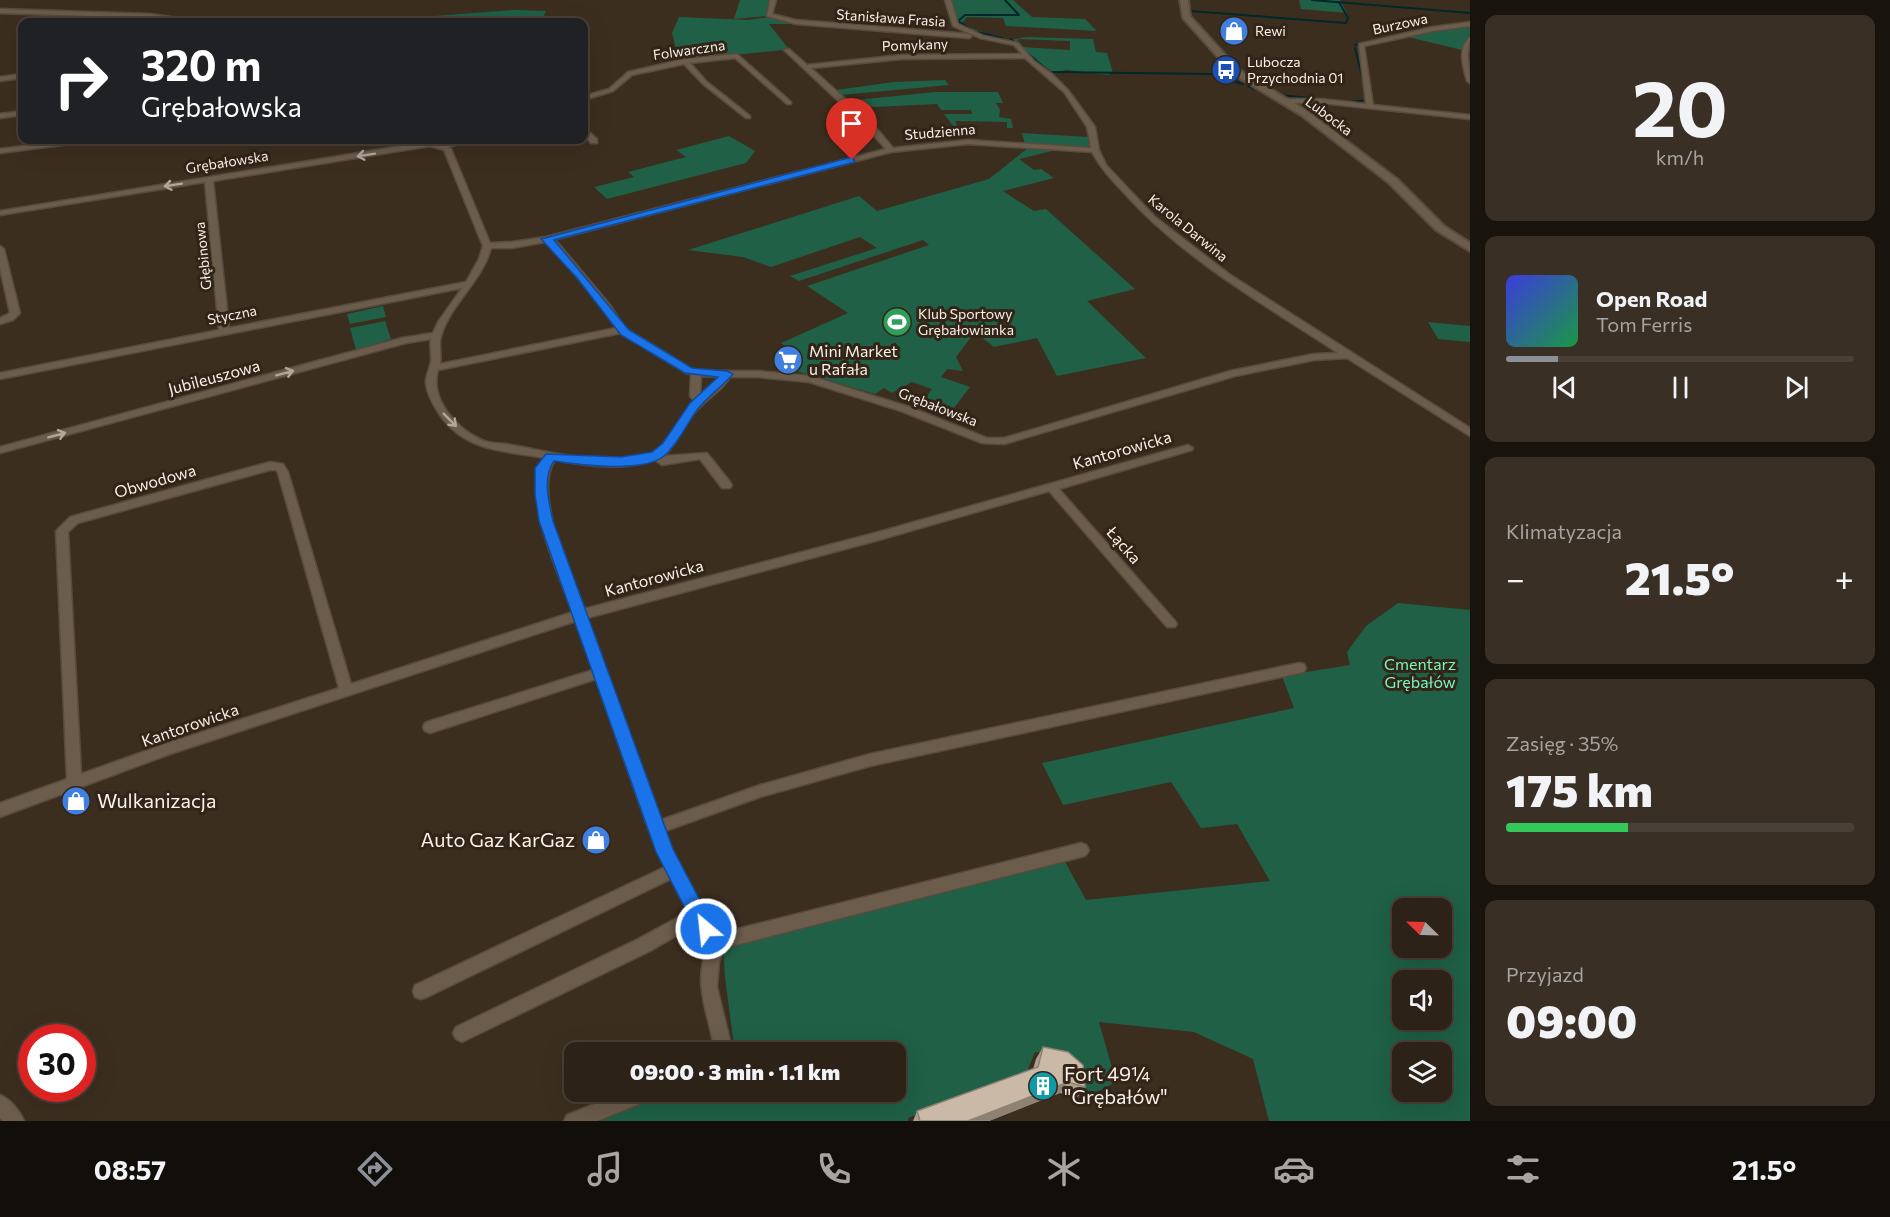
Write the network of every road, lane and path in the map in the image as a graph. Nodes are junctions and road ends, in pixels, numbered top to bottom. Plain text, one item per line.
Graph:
1 (773, 0) edge
2 (948, 0) edge
3 (1184, 0) edge
4 (0, 11) edge
5 (168, 18) edge
6 (1470, 24) edge
7 (976, 35) junction
8 (1470, 39) edge
9 (787, 50) dead end
10 (1026, 56) junction
11 (685, 62) junction
12 (806, 67) junction
13 (18, 77) edge
14 (0, 79) edge
15 (1470, 81) edge
16 (588, 97) edge
17 (1284, 100) junction
18 (789, 103) dead end
19 (1370, 105) junction
20 (18, 114) edge
21 (0, 116) edge
22 (748, 117) dead end
23 (1470, 117) edge
24 (588, 134) edge
25 (594, 141) dead end
26 (54, 144) edge
27 (425, 144) edge
28 (435, 144) edge
29 (450, 144) edge
30 (444, 146) junction
31 (891, 150) junction
32 (1095, 150) junction
33 (0, 151) edge
34 (209, 180) junction
35 (0, 213) edge
36 (546, 239) junction
37 (0, 249) edge
38 (1470, 249) edge
39 (486, 250) junction
40 (470, 284) junction
41 (0, 321) edge
42 (224, 330) junction
43 (622, 330) junction
44 (436, 335) junction
45 (1348, 355) junction
46 (434, 368) junction
47 (696, 373) junction
48 (727, 374) junction
49 (0, 376) edge
50 (699, 400) junction
51 (1470, 433) edge
52 (1188, 448) dead end
53 (0, 450) edge
54 (657, 455) junction
55 (550, 457) junction
56 (726, 485) dead end
57 (1052, 488) junction
58 (579, 615) junction
59 (1171, 624) dead end
60 (1299, 668) dead end
61 (600, 673) junction
62 (346, 690) junction
63 (430, 727) dead end
64 (74, 782) junction
65 (0, 810) edge
66 (656, 828) junction
67 (1081, 850) dead end
68 (674, 870) junction
69 (698, 915) junction
70 (713, 943) junction
71 (421, 991) dead end
72 (462, 1033) dead end
73 (722, 1042) edge
74 (622, 1102) edge
75 (0, 1104) edge
76 (15, 1121) edge
77 (573, 1121) edge

1 - 7 street, Stanisława Frasia
2 - 7 street, Karola Darwina
3 - 17 street, Lubocka
4 - 5 street
6 - 19 street, Burzowa
7 - 10 street, Karola Darwina
8 - 15 street
9 - 12 street
10 - 12 street, Pomykany
10 - 32 street, Karola Darwina
11 - 16 street, Folwarczna
11 - 18 street, Folwarczna
11 - 22 street
12 - 31 street
13 - 14 street
17 - 19 street
17 - 38 street, Lubocka
19 - 23 street
20 - 21 street
24 - 25 street
26 - 33 street
27 -> 34 street, Grębałowska
28 - 30 street, Grębałowska
29 - 30 street
30 - 39 street
31 - 32 street, Studzienna
31 - 36 street, Studzienna
32 - 45 street, Karola Darwina
34 -> 35 street, Grębałowska
34 - 42 street, Głębinowa
36 - 39 street, Studzienna
36 - 43 street
37 - 41 street
39 - 40 street
40 - 42 street, Styczna
40 - 44 street
42 - 49 street, Styczna
43 - 46 street
43 - 47 street
44 - 46 street
53 -> 44 street, Jubileuszowa
45 - 48 street, Grębałowska
45 - 51 street, Karola Darwina
46 -> 55 street
47 - 48 street, Grębałowska
47 - 50 street
48 - 50 street
50 - 54 street
52 - 57 street, Kantorowicka
54 - 55 street
54 - 56 street
55 - 58 street
57 - 58 street, Kantorowicka
57 - 59 street, Łącka
58 - 61 street
58 - 62 street, Kantorowicka
60 - 66 street
61 - 63 street
61 - 66 street
62 - 64 street, Kantorowicka
62 - 64 street, Obwodowa
64 - 65 street, Kantorowicka
66 - 68 street
67 - 70 street
68 - 69 street
68 - 71 street
69 - 70 street
69 - 72 street
70 - 73 street
74 - 77 street
75 - 76 street

